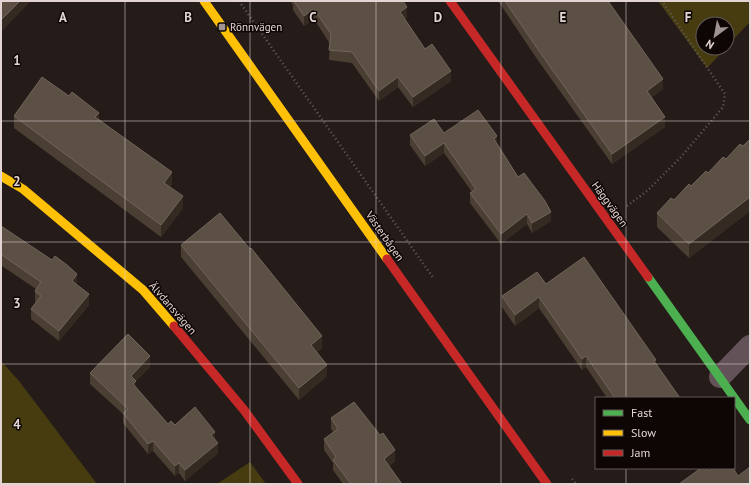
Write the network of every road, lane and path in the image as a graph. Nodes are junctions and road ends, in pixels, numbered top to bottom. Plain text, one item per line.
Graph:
1 (204, 1) edge
2 (450, 1) edge
3 (662, 1) edge
4 (1, 176) edge
5 (607, 220) junction
6 (750, 346) edge
7 (720, 377) junction
8 (734, 397) edge
9 (735, 398) edge
10 (750, 420) edge
11 (298, 484) edge
12 (547, 484) edge

1 - 12 street, Västerbågen
2 - 5 street, Häggvägen
3 - 5 path
4 - 11 street, Älvdansvägen
5 - 7 street, Häggvägen
6 - 7 street
7 - 8 street, Häggvägen
9 - 10 street, Häggvägen

